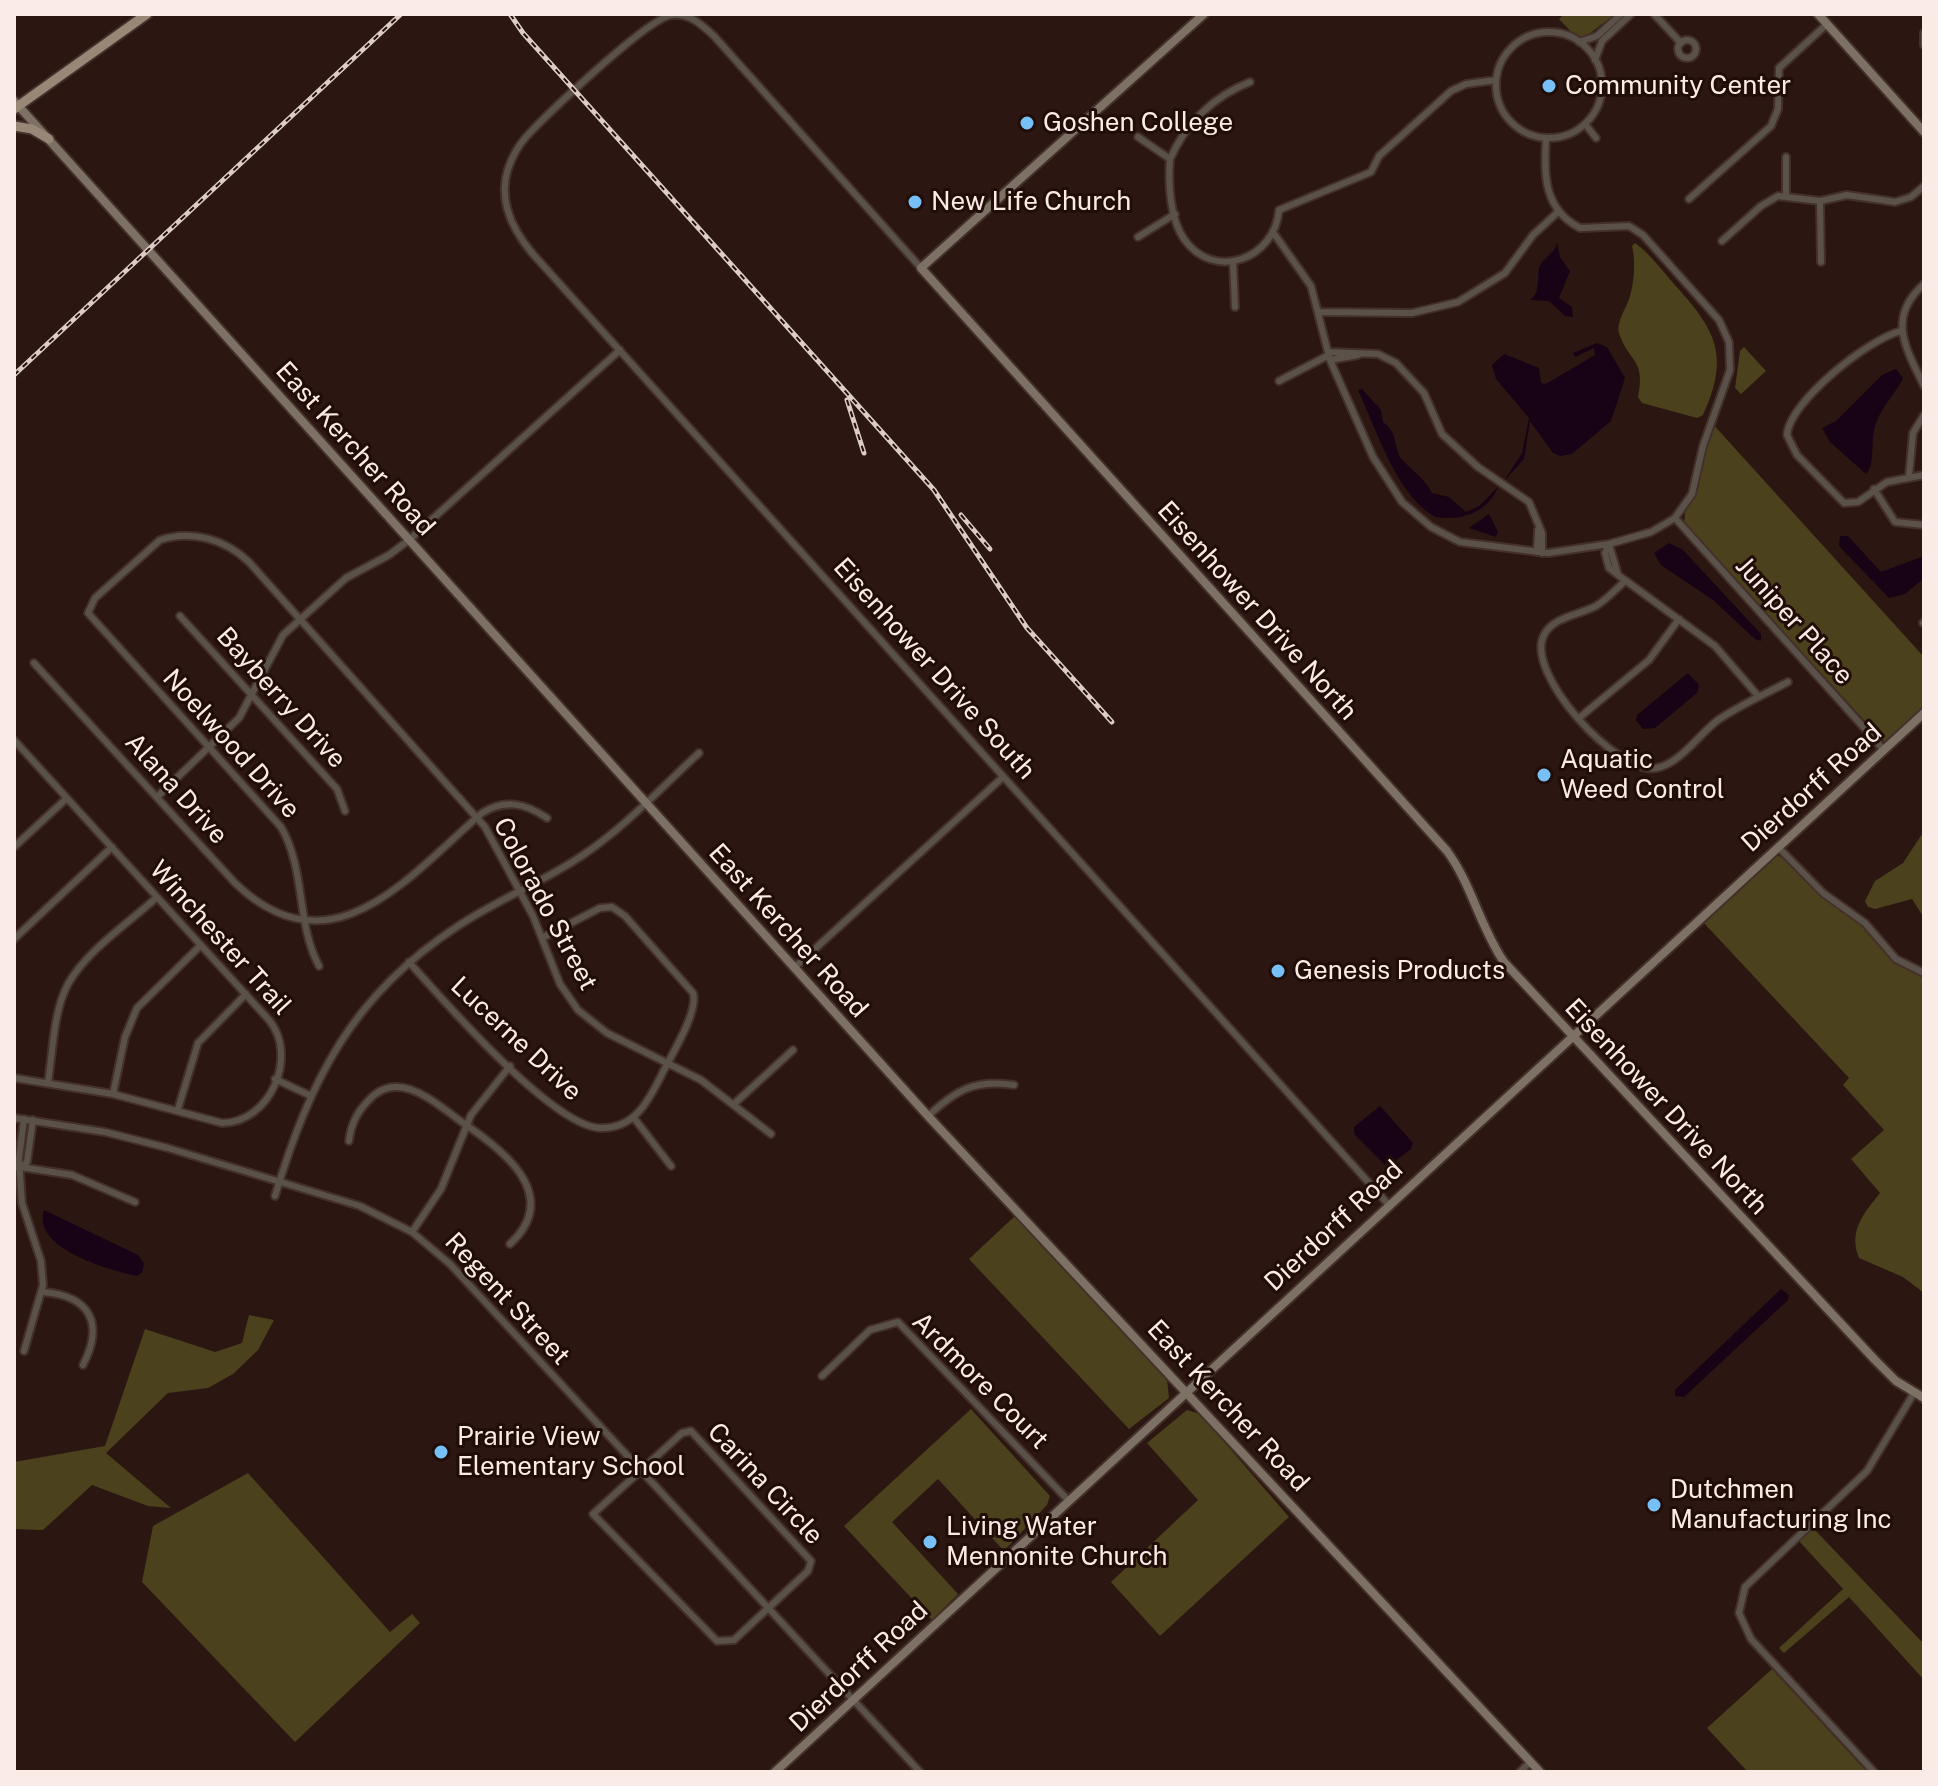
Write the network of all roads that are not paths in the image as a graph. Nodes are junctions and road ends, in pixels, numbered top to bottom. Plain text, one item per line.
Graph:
1 (147, 14) edge
2 (1204, 14) edge
3 (1621, 14) edge
4 (1631, 14) edge
5 (1654, 14) edge
6 (1818, 14) edge
7 (1827, 24) junction
8 (1924, 33) edge
9 (1579, 42) junction
10 (1681, 43) dead end
11 (1924, 45) edge
12 (1595, 60) junction
13 (1496, 80) junction
14 (1250, 82) dead end
15 (16, 105) edge
16 (1585, 124) junction
17 (14, 126) edge
18 (1924, 132) edge
19 (1138, 137) dead end
20 (1546, 138) junction
21 (1596, 138) dead end
22 (49, 139) junction
23 (522, 142) joint
24 (1786, 157) dead end
25 (1170, 159) junction
26 (1924, 186) edge
27 (1786, 195) junction
28 (1689, 199) dead end
29 (1820, 201) junction
30 (1559, 211) junction
31 (1175, 214) junction
32 (1275, 235) junction
33 (1138, 237) dead end
34 (1722, 241) dead end
35 (1233, 261) junction
36 (1821, 262) dead end
37 (921, 268) junction
38 (1924, 284) edge
39 (1235, 307) dead end
40 (1319, 312) junction
41 (1901, 331) junction
42 (620, 350) junction
43 (1329, 356) junction
44 (1279, 381) dead end
45 (1924, 386) edge
46 (1924, 415) edge
47 (1924, 475) edge
48 (1909, 476) junction
49 (1874, 489) junction
50 (1675, 518) junction
51 (1924, 525) edge
52 (409, 540) junction
53 (1609, 544) junction
54 (1540, 553) junction
55 (1624, 582) junction
56 (88, 613) joint
57 (180, 616) dead end
58 (1679, 619) junction
59 (300, 620) junction
60 (34, 663) dead end
61 (1788, 682) dead end
62 (253, 696) junction
63 (1759, 697) junction
64 (1924, 713) edge
65 (1579, 718) junction
66 (14, 740) edge
67 (210, 748) junction
68 (22, 749) junction
69 (1884, 750) junction
70 (699, 753) dead end
71 (14, 757) edge
72 (1003, 777) junction
73 (157, 797) junction
74 (67, 798) junction
75 (645, 802) junction
76 (345, 811) dead end
77 (477, 817) junction
78 (547, 818) dead end
79 (14, 847) edge
80 (112, 847) junction
81 (1778, 847) junction
82 (521, 890) junction
83 (157, 897) junction
84 (304, 918) junction
85 (542, 938) junction
86 (14, 939) edge
87 (201, 945) junction
88 (409, 962) junction
89 (319, 966) dead end
90 (794, 968) junction
91 (1924, 973) edge
92 (246, 994) junction
93 (1572, 1036) junction
94 (793, 1050) dead end
95 (668, 1061) junction
96 (510, 1066) junction
97 (14, 1078) edge
98 (275, 1079) junction
99 (48, 1082) junction
100 (1014, 1085) dead end
101 (113, 1094) junction
102 (309, 1095) junction
103 (735, 1103) junction
104 (178, 1109) junction
105 (928, 1116) junction
106 (14, 1118) edge
107 (634, 1118) junction
108 (28, 1119) junction
109 (466, 1124) junction
110 (771, 1134) dead end
111 (349, 1141) dead end
112 (14, 1166) edge
113 (671, 1166) dead end
114 (22, 1167) junction
115 (280, 1180) junction
116 (275, 1196) dead end
117 (135, 1202) dead end
118 (18, 1203) edge
119 (1388, 1204) junction
120 (412, 1232) junction
121 (510, 1244) dead end
122 (43, 1292) junction
123 (24, 1351) dead end
124 (83, 1365) dead end
125 (822, 1376) dead end
126 (1187, 1390) junction
127 (1914, 1393) junction
128 (1924, 1398) edge
129 (641, 1470) junction
130 (1068, 1500) junction
131 (768, 1608) junction
132 (853, 1701) junction
133 (1530, 1762) junction
134 (775, 1772) edge
135 (920, 1772) edge
136 (1520, 1772) edge
137 (1540, 1772) edge
138 (1874, 1772) edge

1 - 15 main road
2 - 37 street
3 - 9 street
4 - 12 street
5 - 10 street
6 - 7 street
7 - 18 street
7 - 28 street
8 - 11 street
9 - 12 street
9 - 13 street
12 - 16 street
13 - 20 street
13 - 32 street
14 - 25 street
15 - 22 street, East Kercher Road
16 - 20 street
16 - 21 street
17 - 22 main road
19 - 25 street
20 - 30 street
22 - 52 street, East Kercher Road
23 - 37 street, Eisenhower Drive North
23 - 42 street, Eisenhower Drive South
24 - 27 street
25 - 31 street
26 - 29 street
27 - 29 street
27 - 34 street
29 - 36 street
30 - 40 street
30 - 50 street
31 - 33 street
31 - 35 street
32 - 35 street
32 - 40 street
35 - 39 street
37 - 93 street, Eisenhower Drive North
38 - 41 street
40 - 43 street
41 - 45 street
41 - 49 street
42 - 52 street
42 - 72 street, Eisenhower Drive South
43 - 44 street
43 - 54 street
43 - 54 street
46 - 48 street
47 - 48 street
48 - 49 street
49 - 51 street
50 - 53 street
50 - 69 street, Juniper Place
52 - 59 street
52 - 75 street, East Kercher Road
53 - 54 street
53 - 55 street
55 - 58 street
55 - 65 street
56 - 59 street, Colorado Street
56 - 67 street, Noelwood Drive
57 - 62 street, Bayberry Drive
58 - 63 street
58 - 65 street
59 - 62 street
59 - 77 street, Colorado Street
60 - 73 street, Alana Drive
61 - 63 street
62 - 67 street
62 - 76 street, Bayberry Drive
63 - 65 street
64 - 69 street, Dierdorff Road
66 - 68 street, Winchester Trail
67 - 73 street
67 - 84 street, Noelwood Drive
68 - 71 street
68 - 74 street, Winchester Trail
69 - 81 street, Dierdorff Road
70 - 75 street
72 - 90 street
72 - 119 street, Eisenhower Drive South
73 - 84 street, Alana Drive
74 - 79 street
74 - 80 street, Winchester Trail
75 - 82 street
75 - 90 street, East Kercher Road
77 - 78 street
77 - 82 street, Colorado Street
77 - 84 street
80 - 83 street, Winchester Trail
80 - 86 street
81 - 91 street
81 - 93 street, Dierdorff Road
82 - 85 street, Colorado Street
82 - 88 street
83 - 87 street, Winchester Trail
83 - 99 street
84 - 89 street, Noelwood Drive
85 - 95 street, Colorado Street
85 - 95 street
87 - 92 street, Winchester Trail
87 - 101 street
88 - 96 street, Lucerne Drive
88 - 102 street
90 - 105 street, East Kercher Road
92 - 98 street, Winchester Trail
92 - 104 street
93 - 119 street, Dierdorff Road
93 - 127 street, Eisenhower Drive North
94 - 103 street
95 - 103 street, Colorado Street
95 - 107 street
96 - 107 street, Lucerne Drive
96 - 109 street
97 - 99 street, Winchester Trail
98 - 102 street
98 - 104 street, Winchester Trail
99 - 101 street, Winchester Trail
100 - 105 street
101 - 104 street, Winchester Trail
102 - 115 street
103 - 110 street, Colorado Street
105 - 126 street, East Kercher Road
106 - 108 street, Regent Street
107 - 113 street
108 - 114 street
108 - 115 street, Regent Street
109 - 111 street
109 - 120 street
109 - 121 street
112 - 114 street
114 - 117 street
114 - 118 street
115 - 116 street
115 - 120 street, Regent Street
118 - 122 street
119 - 126 street, Dierdorff Road
120 - 129 street, Regent Street
122 - 123 street
122 - 124 street
125 - 130 street, Ardmore Court
126 - 130 street, Dierdorff Road
126 - 133 street, East Kercher Road
127 - 128 street, Eisenhower Drive North
127 - 138 street
129 - 131 street, Regent Street
129 - 131 street, Carina Circle
129 - 131 street
130 - 132 street, Dierdorff Road
131 - 132 street, Regent Street
132 - 134 street, Dierdorff Road
132 - 135 street, Regent Street
133 - 136 street
133 - 137 street, East Kercher Road

